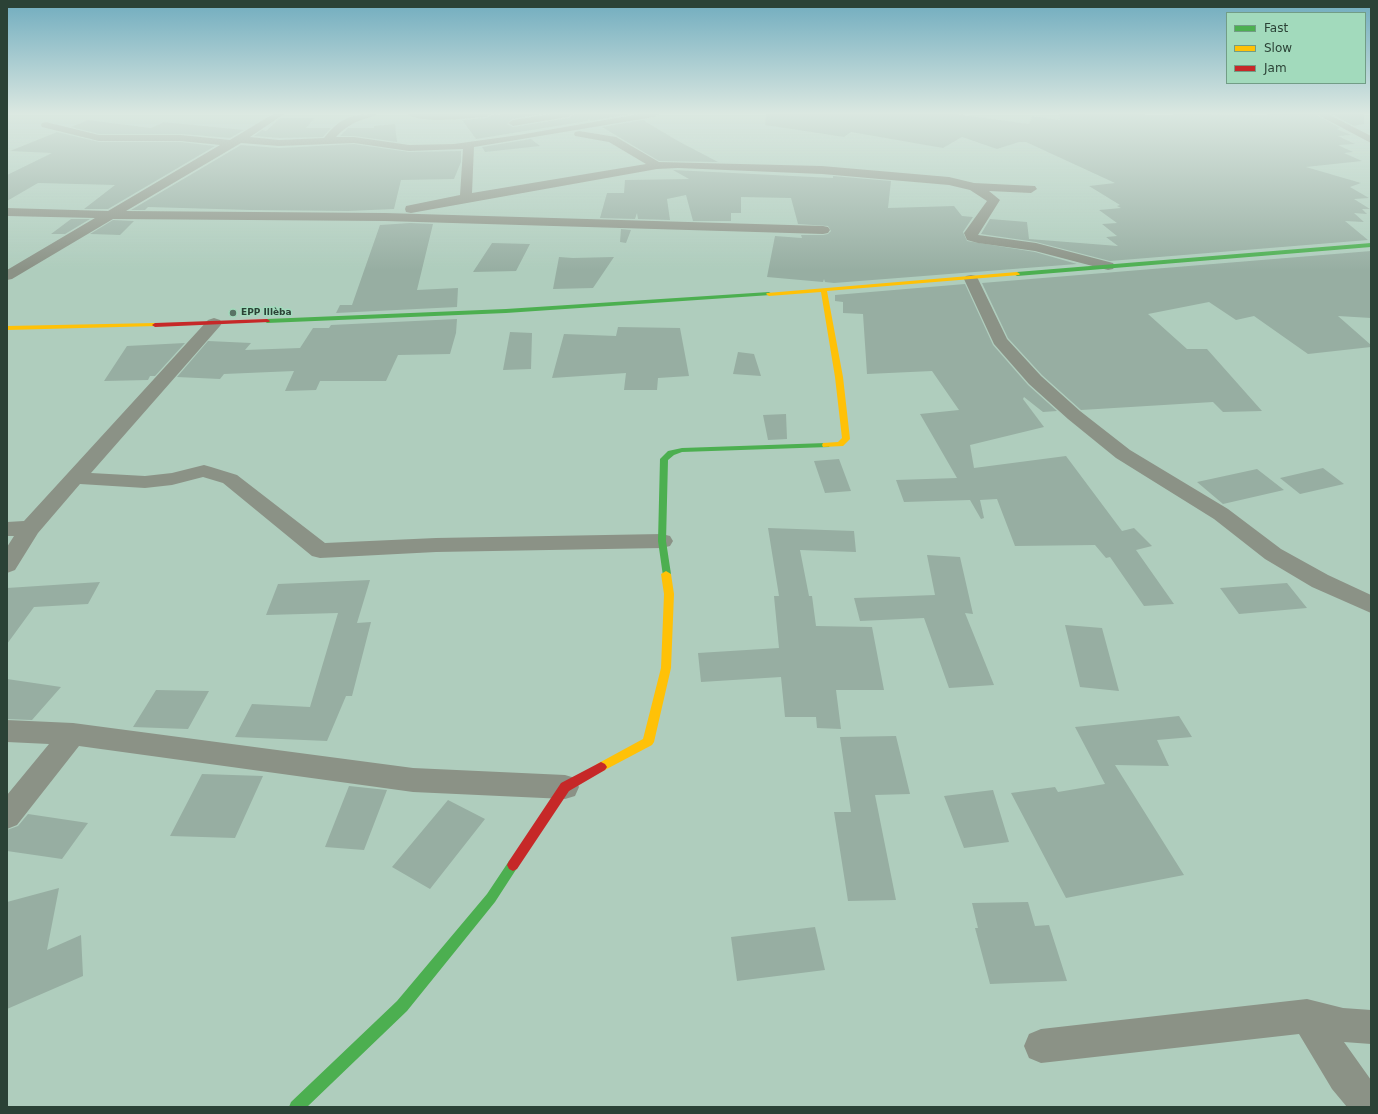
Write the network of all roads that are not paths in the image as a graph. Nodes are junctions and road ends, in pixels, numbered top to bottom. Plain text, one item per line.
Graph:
1 (192, 166) edge
2 (468, 166) edge
3 (657, 166) edge
4 (706, 166) edge
5 (974, 187) junction
6 (466, 198) junction
7 (994, 200) junction
8 (7, 212) edge
9 (111, 215) junction
10 (385, 217) junction
11 (823, 230) dead end
12 (1371, 245) edge
13 (1108, 266) junction
14 (7, 276) edge
15 (971, 279) junction
16 (824, 289) junction
17 (214, 324) junction
18 (7, 328) edge
19 (76, 478) junction
20 (30, 528) junction
21 (7, 529) edge
22 (662, 541) junction
23 (7, 565) edge
24 (1371, 606) edge
25 (7, 730) edge
26 (73, 734) junction
27 (565, 787) junction
28 (7, 816) edge
29 (1306, 1016) junction
30 (1371, 1027) edge
31 (1041, 1046) dead end
32 (296, 1107) edge
33 (1370, 1107) edge

1 - 9 street
2 - 6 street
3 - 6 street
4 - 5 street
5 - 7 street
5 - 7 street
6 - 10 street
7 - 13 street
8 - 9 street
9 - 10 street
9 - 14 street
10 - 11 street
12 - 13 street
13 - 15 street
15 - 16 street
15 - 24 street
16 - 17 street
16 - 22 street
17 - 18 street
17 - 19 street
19 - 20 street
19 - 22 street
20 - 21 street
20 - 23 street
22 - 27 street
25 - 26 street
26 - 27 street
26 - 28 street
27 - 32 street
29 - 30 street
29 - 31 street
29 - 33 street

